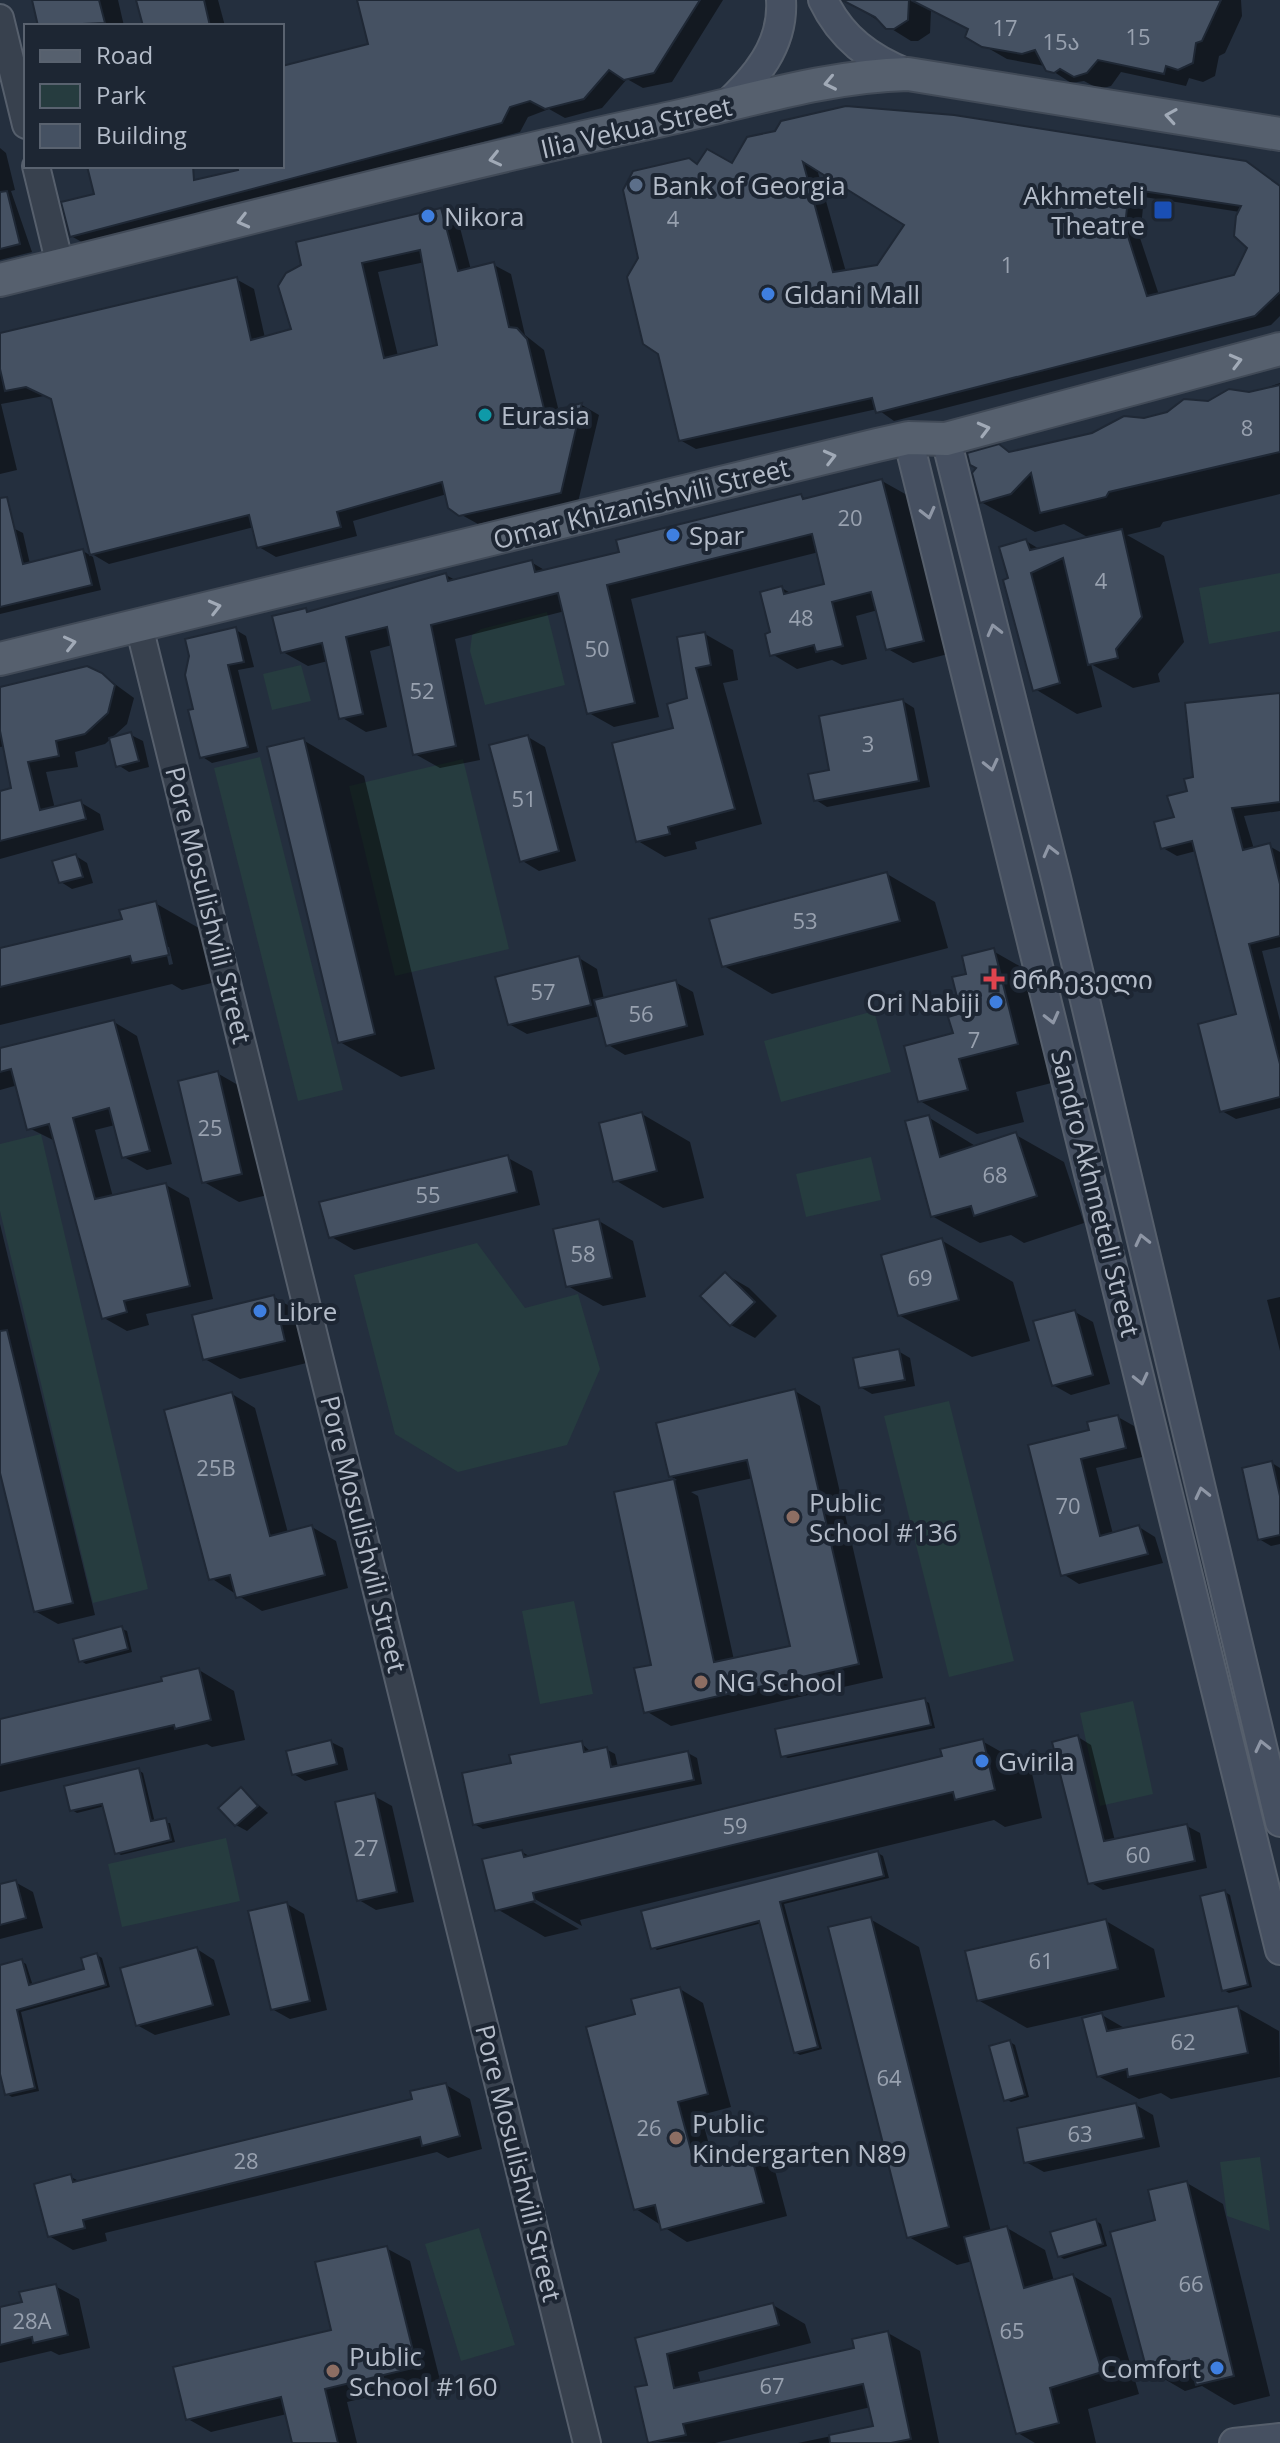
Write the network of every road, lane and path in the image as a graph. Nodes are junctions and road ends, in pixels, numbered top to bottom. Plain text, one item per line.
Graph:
1 (823, 0) edge
2 (780, 14) edge
3 (0, 18) edge
4 (908, 74) junction
5 (724, 107) junction
6 (24, 117) edge
7 (1280, 134) edge
8 (36, 168) edge
9 (60, 265) junction
10 (0, 280) edge
11 (1280, 349) edge
12 (908, 438) junction
13 (946, 439) junction
14 (975, 551) junction
15 (940, 560) junction
16 (139, 626) junction
17 (0, 659) edge
18 (1061, 896) junction
19 (1025, 905) junction
20 (1154, 1293) junction
21 (1122, 1300) junction
22 (1280, 1822) edge
23 (1271, 1874) edge
24 (1280, 1950) edge
25 (1280, 2438) edge
26 (587, 2443) edge
27 (1234, 2443) edge

1 - 4 main road
2 - 5 main road
3 - 6 street
4 -> 5 main road, Ilia Vekua Street
7 -> 4 main road, Ilia Vekua Street
5 -> 9 main road, Ilia Vekua Street
8 - 9 street
9 - 10 main road, Ilia Vekua Street
13 -> 11 main road, Omar Khizanishvili Street
12 - 13 main road, Omar Khizanishvili Street
12 -> 15 main road, Sandro Akhmeteli Street
16 -> 12 main road, Omar Khizanishvili Street
13 - 14 main road, Sandro Akhmeteli Street
14 - 15 main road
18 -> 14 main road, Sandro Akhmeteli Street
15 -> 19 main road, Sandro Akhmeteli Street
17 -> 16 main road, Omar Khizanishvili Street
16 - 26 street, Pore Mosulishvili Street
18 - 19 main road
20 -> 18 main road, Sandro Akhmeteli Street
19 -> 21 main road, Sandro Akhmeteli Street
20 - 21 main road
22 -> 20 main road, Sandro Akhmeteli Street
21 -> 23 main road, Sandro Akhmeteli Street
23 - 24 main road, Sandro Akhmeteli Street
25 - 27 main road

